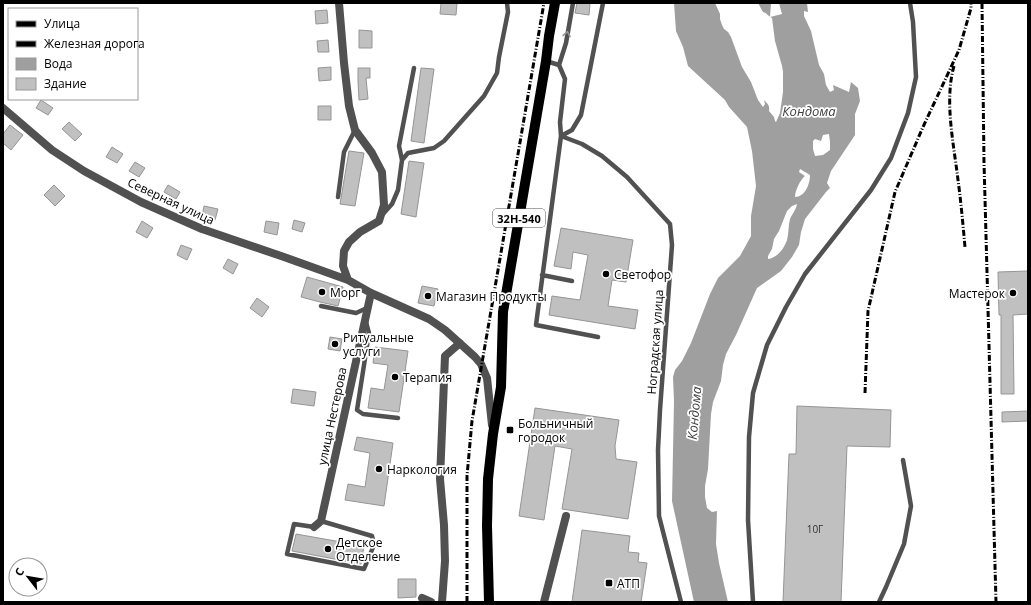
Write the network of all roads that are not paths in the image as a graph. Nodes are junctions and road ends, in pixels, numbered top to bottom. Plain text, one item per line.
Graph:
1 (339, 3) edge
2 (507, 3) edge
3 (555, 3) edge
4 (572, 3) edge
5 (603, 3) edge
6 (910, 3) edge
7 (546, 61) junction
8 (559, 65) junction
9 (414, 68) dead end
10 (3, 108) edge
11 (355, 130) junction
12 (561, 136) junction
13 (402, 160) junction
14 (338, 196) dead end
15 (380, 216) junction
16 (542, 275) junction
17 (348, 280) junction
18 (572, 281) dead end
19 (371, 293) junction
20 (320, 306) dead end
21 (367, 308) junction
22 (365, 319) junction
23 (598, 337) dead end
24 (460, 343) junction
25 (398, 418) dead end
26 (493, 434) junction
27 (902, 460) dead end
28 (566, 516) dead end
29 (321, 521) junction
30 (314, 527) joint
31 (422, 598) dead end
32 (431, 602) edge
33 (442, 602) edge
34 (489, 602) edge
35 (544, 602) edge
36 (680, 602) edge
37 (753, 602) edge
38 (879, 602) edge

1 - 11 street
2 - 13 lane
3 - 7 main road, 32Н-540
8 -> 4 lane
5 - 12 lane
6 - 37 lane
7 - 8 lane
7 - 26 main road, 32Н-540
8 - 12 lane
9 - 13 lane
10 - 17 street, Северная улица
11 - 14 lane
11 - 15 street
12 - 16 lane
12 - 36 lane, Ноградская улица
13 - 15 lane
15 - 17 street
16 - 18 lane
16 - 23 lane
17 - 19 street
19 - 21 street, улица Нестерова
19 - 24 street
20 - 21 lane
21 - 22 street, улица Нестерова
22 - 25 lane
22 - 29 street, улица Нестерова
24 - 26 street
24 - 33 street
26 - 34 main road, 32Н-540
27 - 38 lane
28 - 35 street
29 - 30 street
29 - 30 lane
31 - 32 street

